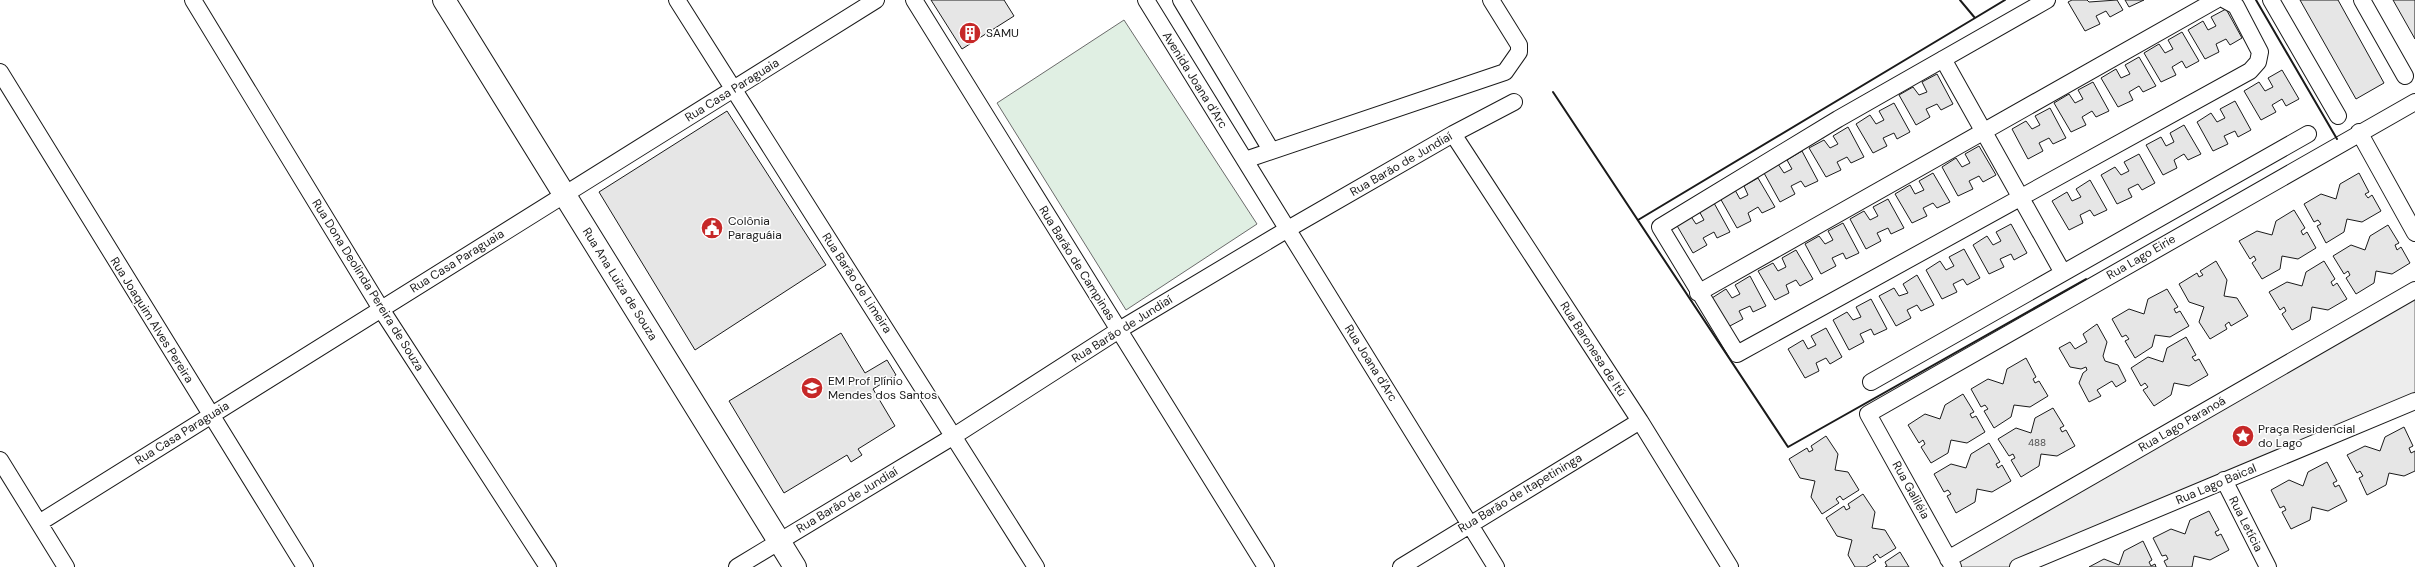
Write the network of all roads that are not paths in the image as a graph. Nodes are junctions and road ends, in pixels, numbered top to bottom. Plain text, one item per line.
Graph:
1 (192, 0) edge
2 (444, 0) edge
3 (677, 0) edge
4 (876, 0) edge
5 (914, 0) edge
6 (1146, 0) edge
7 (1181, 0) edge
8 (1491, 0) edge
9 (2046, 0) edge
10 (2216, 0) edge
11 (2225, 0) edge
12 (2271, 0) edge
13 (2362, 0) edge
14 (1943, 59) junction
15 (0, 72) edge
16 (2405, 76) dead end
17 (733, 90) junction
18 (1514, 102) dead end
19 (2415, 102) edge
20 (2338, 116) dead end
21 (1984, 131) junction
22 (2359, 132) junction
23 (1453, 134) junction
24 (2308, 134) dead end
25 (1271, 150) junction
26 (1245, 160) junction
27 (564, 194) junction
28 (2021, 199) junction
29 (1288, 229) junction
30 (2415, 233) edge
31 (2063, 273) junction
32 (2415, 290) edge
33 (1698, 293) junction
34 (381, 309) junction
35 (1119, 330) junction
36 (1870, 382) dead end
37 (2415, 401) edge
38 (211, 414) junction
39 (1868, 414) joint
40 (1640, 421) junction
41 (954, 436) junction
42 (0, 460) edge
43 (2224, 480) junction
44 (39, 523) junction
45 (1469, 523) junction
46 (779, 540) junction
47 (1951, 563) edge
48 (62, 566) edge
49 (305, 567) edge
50 (548, 567) edge
51 (737, 567) edge
52 (795, 567) edge
53 (1036, 567) edge
54 (1266, 567) edge
55 (1401, 567) edge
56 (1496, 567) edge
57 (1730, 567) edge
58 (2018, 567) edge
59 (2268, 567) edge

1 - 34 street, Rua Dona Deolinda Pereira de Souza
2 - 27 street, Rua Ana Luiza de Souza
3 - 17 street, Rua Barão de Limeira
4 - 17 street, Rua Casa Paraguaia
5 - 35 street, Rua Barão de Campinas
6 - 26 street, Avenida Joana d'Arc
7 - 25 street
8 - 25 street
9 - 14 street
10 - 21 street
11 - 28 street
12 - 20 street
13 - 16 street
14 - 21 street
14 - 33 street
15 - 38 street, Rua Joaquim Alves Pereira
17 - 27 street, Rua Casa Paraguaia
17 - 41 street, Rua Barão de Limeira
18 - 23 street, Rua Barão de Jundiaí
19 - 22 street, Rua Lago Eirie
21 - 28 street
21 - 33 street
22 - 30 street
22 - 39 street, Rua Lago Eirie
23 - 29 street, Rua Barão de Jundiaí
23 - 40 street, Rua Baronesa de Itú
24 - 31 street
25 - 26 street
26 - 29 street, Rua Joana d'Arc
27 - 34 street, Rua Casa Paraguaia
27 - 46 street, Rua Ana Luiza de Souza
28 - 31 street
28 - 33 street
29 - 35 street, Rua Barão de Jundiaí
29 - 45 street, Rua Joana d'Arc
31 - 36 street
32 - 47 street, Rua Lago Paranoá
34 - 38 street, Rua Casa Paraguaia
34 - 50 street, Rua Dona Deolinda Pereira de Souza
35 - 41 street, Rua Barão de Jundiaí
35 - 54 street, Rua Barão de Campinas
37 - 43 street, Rua Lago Baical
38 - 44 street, Rua Casa Paraguaia
38 - 49 street, Rua Joaquim Alves Pereira
39 - 47 street, Rua Galiléia
40 - 45 street, Rua Barão de Itapetininga
40 - 57 street, Rua Baronesa de Itú
41 - 46 street, Rua Barão de Jundiaí
41 - 53 street, Rua Barão de Limeira
42 - 44 street
43 - 58 street, Rua Lago Baical
43 - 59 street, Rua Letícia
44 - 48 street
45 - 55 street, Rua Barão de Itapetininga
45 - 56 street, Rua Joana d'Arc
46 - 51 street, Rua Barão de Jundiaí
46 - 52 street, Rua Ana Luiza de Souza

